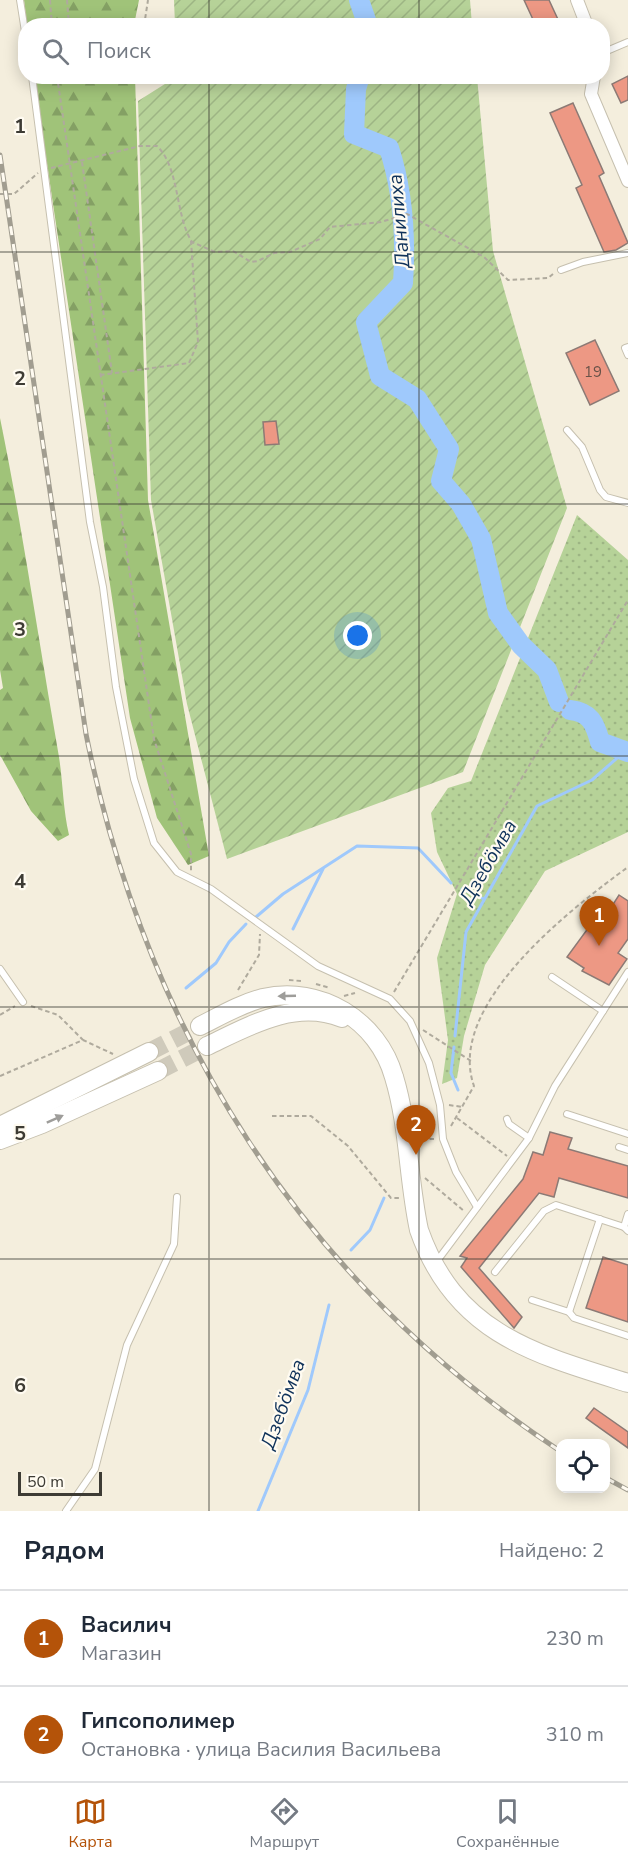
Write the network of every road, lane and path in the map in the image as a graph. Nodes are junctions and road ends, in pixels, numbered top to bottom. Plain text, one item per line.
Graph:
1 (20, 0) edge
2 (50, 0) edge
3 (67, 0) edge
4 (148, 0) edge
5 (577, 0) edge
6 (23, 18) edge
7 (51, 18) edge
8 (68, 18) edge
9 (145, 18) edge
10 (583, 18) edge
11 (628, 42) edge
12 (610, 50) edge
13 (33, 84) edge
14 (58, 84) edge
15 (593, 84) edge
16 (82, 162) junction
17 (71, 165) junction
18 (44, 170) junction
19 (628, 181) edge
20 (0, 194) edge
21 (190, 240) junction
22 (628, 254) edge
23 (561, 270) joint
24 (628, 347) edge
25 (628, 355) edge
26 (112, 373) junction
27 (100, 375) junction
28 (567, 430) dead end
29 (628, 503) edge
30 (628, 600) edge
31 (628, 867) edge
32 (192, 880) junction
33 (261, 926) junction
34 (0, 969) edge
35 (628, 972) edge
36 (552, 977) dead end
37 (285, 981) dead end
38 (305, 982) dead end
39 (316, 984) dead end
40 (247, 988) dead end
41 (390, 999) junction
42 (350, 1000) dead end
43 (23, 1002) junction
44 (603, 1011) junction
45 (0, 1015) edge
46 (410, 1022) junction
47 (200, 1026) tunnel mouth
48 (374, 1038) junction
49 (83, 1040) junction
50 (207, 1046) tunnel mouth
51 (149, 1052) tunnel mouth
52 (113, 1054) dead end
53 (471, 1061) junction
54 (158, 1071) tunnel mouth
55 (0, 1076) edge
56 (440, 1105) junction
57 (463, 1107) junction
58 (567, 1114) dead end
59 (272, 1116) dead end
60 (457, 1118) junction
61 (507, 1119) dead end
62 (0, 1126) edge
63 (628, 1134) edge
64 (443, 1138) junction
65 (529, 1138) junction
66 (418, 1139) dead end
67 (0, 1140) edge
68 (619, 1147) dead end
69 (628, 1150) edge
70 (513, 1160) junction
71 (418, 1192) junction
72 (177, 1197) dead end
73 (477, 1207) junction
74 (628, 1214) edge
75 (470, 1217) junction
76 (600, 1218) junction
77 (626, 1229) edge
78 (434, 1264) junction
79 (495, 1272) dead end
80 (532, 1300) dead end
81 (569, 1312) junction
82 (628, 1336) edge
83 (628, 1383) edge
84 (66, 1511) edge

1 - 6 lane
2 - 7 path
3 - 8 path
4 - 9 path
5 - 10 street
11 - 12 lane
13 - 18 lane
14 - 17 path
15 - 19 street
16 - 17 path
16 - 21 path
16 - 26 path
17 - 18 path
17 - 27 path
18 - 20 path
18 - 32 lane
21 - 23 path
21 - 26 path
22 - 23 lane
24 - 25 lane
26 - 27 path
27 - 32 path
28 - 29 lane
30 - 41 path
31 - 53 path
32 - 33 lane
33 - 40 path
33 - 41 lane
34 - 43 lane
35 - 44 lane
36 - 44 lane
37 - 38 path
39 - 42 path
41 - 46 lane
43 - 45 path
43 - 49 path
44 - 65 lane
46 - 53 path
46 - 56 lane
48 -> 47 main road
48 - 50 main road
48 - 71 main road
49 - 52 path
49 - 55 path
51 - 62 main road
53 - 57 path
67 -> 54 main road
56 - 57 path
56 - 64 lane
57 - 60 path
58 - 63 lane
59 - 71 path
60 - 64 path
60 - 70 path
61 - 65 lane
64 - 66 path
64 - 73 lane
65 - 70 lane
68 - 69 lane
70 - 73 lane
71 - 75 path
71 - 78 main road
72 - 84 lane
73 - 75 lane
74 - 77 lane
75 - 78 lane
76 - 77 lane
76 - 79 lane
76 - 81 lane
78 - 83 main road
80 - 81 lane
81 - 82 lane

